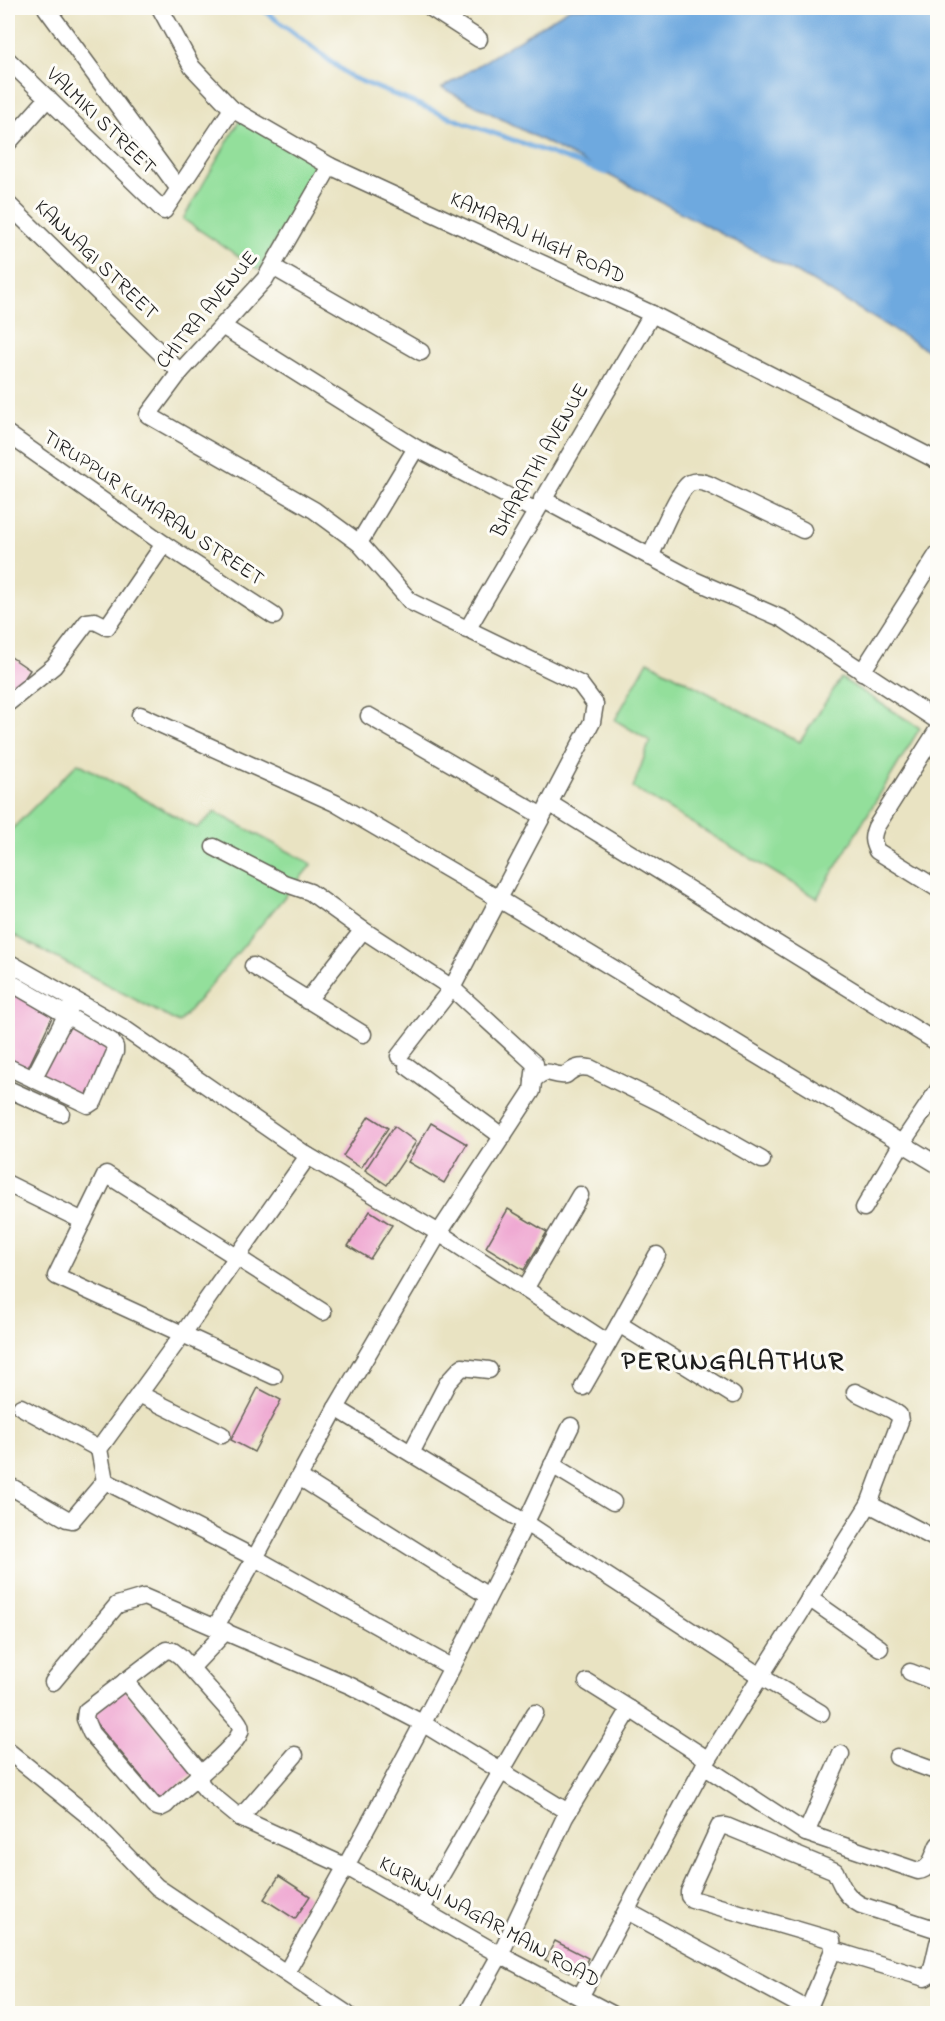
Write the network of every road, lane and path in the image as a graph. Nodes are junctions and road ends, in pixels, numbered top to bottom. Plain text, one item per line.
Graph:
1 (46, 8) edge
2 (160, 8) edge
3 (431, 8) edge
4 (479, 39) dead end
5 (8, 60) edge
6 (48, 98) junction
7 (232, 109) junction
8 (8, 143) edge
9 (330, 166) junction
10 (179, 189) junction
11 (8, 204) edge
12 (273, 267) junction
13 (652, 314) junction
14 (222, 326) junction
15 (421, 352) dead end
16 (180, 372) junction
17 (8, 434) edge
18 (416, 448) junction
19 (938, 461) edge
20 (539, 505) junction
21 (803, 530) dead end
22 (359, 543) junction
23 (164, 544) junction
24 (938, 553) edge
25 (650, 557) junction
26 (274, 616) dead end
27 (467, 630) junction
28 (862, 672) junction
29 (8, 704) edge
30 (140, 715) dead end
31 (369, 716) dead end
32 (938, 721) edge
33 (938, 729) edge
34 (546, 810) junction
35 (214, 847) dead end
36 (938, 890) edge
37 (499, 899) junction
38 (363, 930) junction
39 (8, 962) edge
40 (253, 966) dead end
41 (8, 981) edge
42 (452, 988) junction
43 (75, 1000) junction
44 (307, 1001) junction
45 (65, 1015) junction
46 (363, 1034) dead end
47 (938, 1043) edge
48 (8, 1067) edge
49 (33, 1079) junction
50 (533, 1080) junction
51 (8, 1089) edge
52 (938, 1090) edge
53 (61, 1113) dead end
54 (503, 1137) junction
55 (902, 1143) junction
56 (308, 1156) junction
57 (762, 1160) dead end
58 (938, 1165) edge
59 (8, 1184) edge
60 (580, 1195) dead end
61 (864, 1208) dead end
62 (83, 1221) junction
63 (439, 1233) junction
64 (657, 1255) dead end
65 (238, 1258) junction
66 (525, 1289) junction
67 (323, 1312) dead end
68 (619, 1324) junction
69 (183, 1335) junction
70 (608, 1343) junction
71 (489, 1370) dead end
72 (274, 1376) dead end
73 (583, 1387) dead end
74 (855, 1392) dead end
75 (139, 1394) junction
76 (733, 1395) dead end
77 (21, 1407) dead end
78 (336, 1408) junction
79 (571, 1426) dead end
80 (222, 1435) dead end
81 (99, 1449) junction
82 (411, 1453) junction
83 (552, 1465) junction
84 (299, 1478) junction
85 (105, 1481) junction
86 (8, 1485) edge
87 (613, 1502) dead end
88 (869, 1504) junction
89 (526, 1523) junction
90 (938, 1540) edge
91 (255, 1558) junction
92 (488, 1596) junction
93 (810, 1598) junction
94 (221, 1629) junction
95 (880, 1648) dead end
96 (451, 1667) junction
97 (191, 1668) junction
98 (910, 1672) dead end
99 (760, 1676) junction
100 (125, 1681) junction
101 (53, 1682) dead end
102 (587, 1682) dead end
103 (938, 1683) edge
104 (630, 1709) junction
105 (535, 1713) dead end
106 (821, 1713) dead end
107 (422, 1723) junction
108 (8, 1751) edge
109 (841, 1754) dead end
110 (295, 1755) dead end
111 (897, 1757) dead end
112 (705, 1762) junction
113 (501, 1772) junction
114 (938, 1772) edge
115 (199, 1776) junction
116 (568, 1812) junction
117 (240, 1818) junction
118 (806, 1833) junction
119 (938, 1845) edge
120 (347, 1867) junction
121 (421, 1910) junction
122 (627, 1911) junction
123 (938, 1931) edge
124 (938, 1943) edge
125 (833, 1950) junction
126 (500, 1955) junction
127 (935, 1966) edge
128 (286, 1973) junction
129 (580, 1997) junction
130 (804, 2010) edge
131 (347, 2013) edge
132 (467, 2013) edge
133 (612, 2013) edge

1 - 10 street
2 - 7 street, KAMARAJ HIGH ROAD
3 - 4 street
5 - 6 street, VALMIKI STREET
6 - 8 street
6 - 10 street, VALMIKI STREET
7 - 9 street, KAMARAJ HIGH ROAD
7 - 10 street
9 - 12 street, CHITRA AVENUE
9 - 13 street, KAMARAJ HIGH ROAD
11 - 16 street, KANNAGI STREET
12 - 14 street, CHITRA AVENUE
12 - 15 street
13 - 19 street, KAMARAJ HIGH ROAD
13 - 20 street, BHARATHI AVENUE
14 - 16 street, CHITRA AVENUE
14 - 18 street
16 - 22 street, CHITRA AVENUE
17 - 23 street, TIRUPPUR KUMARAN STREET
18 - 20 street
18 - 22 street
20 - 25 street
20 - 27 street, BHARATHI AVENUE
21 - 25 street
22 - 27 street
23 - 26 street, TIRUPPUR KUMARAN STREET
23 - 29 street
24 - 28 street
25 - 28 street
27 - 34 street
28 - 32 street
30 - 37 street
31 - 34 street
33 - 36 street
34 - 37 street
34 - 47 street
35 - 38 street
37 - 42 street
37 - 55 street
38 - 42 street
38 - 44 street
39 - 43 street
40 - 44 street
41 - 45 street
42 - 50 street
42 - 54 street
43 - 45 street
43 - 56 street
44 - 46 street
45 - 49 street
45 - 49 street
48 - 49 street
50 - 54 street
50 - 57 street
51 - 53 street
52 - 55 street
54 - 63 street
55 - 58 street
55 - 61 street
56 - 63 street
56 - 65 street
59 - 62 street
60 - 66 street
62 - 65 street
62 - 69 street
63 - 66 street
63 - 78 street
64 - 68 street
65 - 67 street
65 - 69 street
66 - 70 street
68 - 70 street
68 - 76 street
69 - 72 street
69 - 75 street
70 - 73 street
71 - 82 street
74 - 88 street
75 - 80 street
75 - 81 street
77 - 81 street
78 - 82 street
78 - 84 street
79 - 83 street
81 - 85 street
82 - 89 street
83 - 87 street
83 - 89 street
84 - 91 street
84 - 92 street
85 - 86 street
85 - 91 street
88 - 90 street
88 - 93 street
89 - 92 street
89 - 99 street
91 - 94 street
91 - 96 street
92 - 96 street
93 - 95 street
93 - 99 street
94 - 97 street
94 - 101 street
94 - 107 street
96 - 107 street
97 - 100 street
97 - 115 street
98 - 103 street
99 - 106 street
99 - 112 street
100 - 115 street, KURINJI NAGAR MAIN ROAD
100 - 115 street
102 - 104 street
104 - 112 street
104 - 116 street
105 - 113 street
107 - 113 street
107 - 120 street
108 - 128 street
109 - 118 street
110 - 117 street
111 - 114 street
112 - 118 street
112 - 122 street
113 - 116 street
113 - 121 street
115 - 117 street, KURINJI NAGAR MAIN ROAD
116 - 126 street
117 - 120 street, KURINJI NAGAR MAIN ROAD
118 - 119 street
120 - 121 street, KURINJI NAGAR MAIN ROAD
120 - 128 street
121 - 126 street, KURINJI NAGAR MAIN ROAD
122 - 129 street
122 - 130 street
123 - 125 street
124 - 127 street
125 - 127 street
125 - 130 street
126 - 129 street, KURINJI NAGAR MAIN ROAD
126 - 132 street
128 - 131 street
129 - 133 street, KURINJI NAGAR MAIN ROAD

